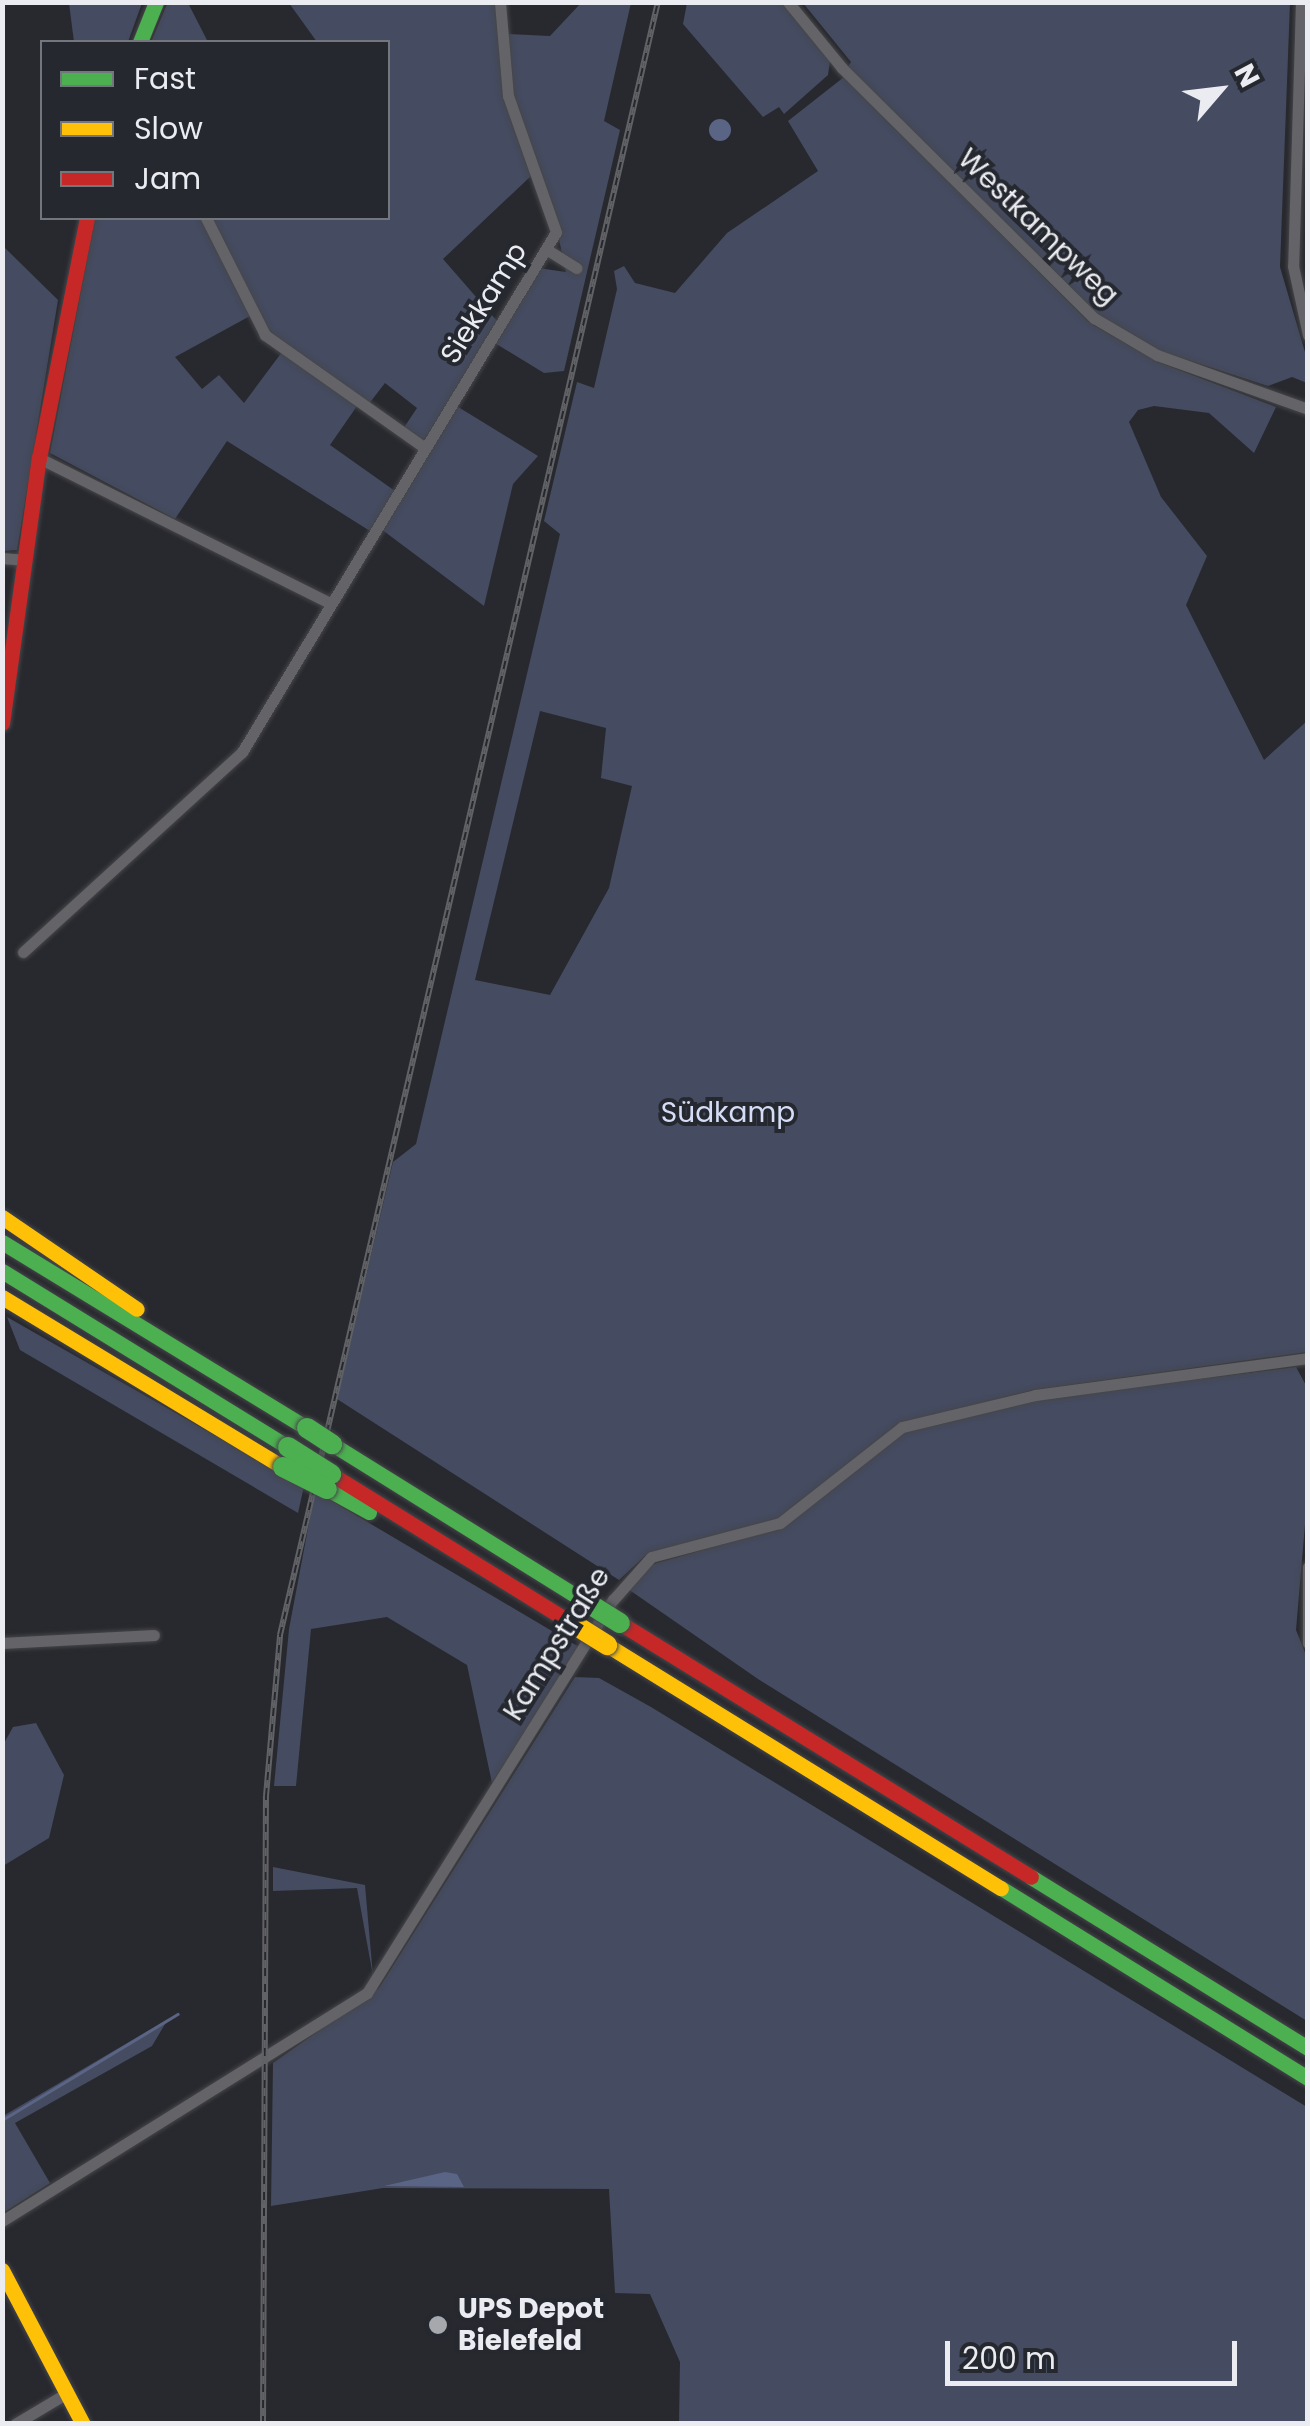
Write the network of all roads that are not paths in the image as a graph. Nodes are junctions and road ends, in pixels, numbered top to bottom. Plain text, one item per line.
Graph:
1 (156, 2) edge
2 (500, 2) edge
3 (788, 2) edge
4 (1301, 2) edge
5 (141, 40) edge
6 (87, 220) edge
7 (207, 220) edge
8 (546, 249) junction
9 (576, 268) dead end
10 (1308, 335) edge
11 (1308, 409) edge
12 (425, 448) junction
13 (39, 458) junction
14 (12, 559) edge
15 (330, 604) junction
16 (2, 722) edge
17 (24, 952) dead end
18 (2, 1217) edge
19 (2, 1242) edge
20 (2, 1271) edge
21 (2, 1300) edge
22 (1306, 1362) edge
23 (241, 1388) junction
24 (286, 1457) junction
25 (1308, 1567) edge
26 (154, 1636) dead end
27 (2, 1642) edge
28 (1308, 1644) edge
29 (1308, 2048) edge
30 (1308, 2078) edge
31 (2, 2221) edge
32 (2, 2270) edge
33 (66, 2393) junction
34 (15, 2424) edge
35 (83, 2424) edge

1 - 5 main road
2 - 8 street, Siekkamp
3 - 11 street, Westkampweg
4 - 10 street
6 - 13 main road
7 - 12 street
8 - 9 street
8 - 12 street, Siekkamp
12 - 15 street, Siekkamp
13 - 14 main road
13 - 15 street
14 - 16 main road
15 - 17 street, Siekkamp
18 - 23 main road
19 - 23 main road
20 - 24 main road
21 - 24 main road
22 - 31 street, Kampstraße
23 - 29 main road, bridge
24 - 30 main road, bridge
25 - 28 street
26 - 27 street
32 - 33 main road
33 - 34 street
33 - 35 main road

